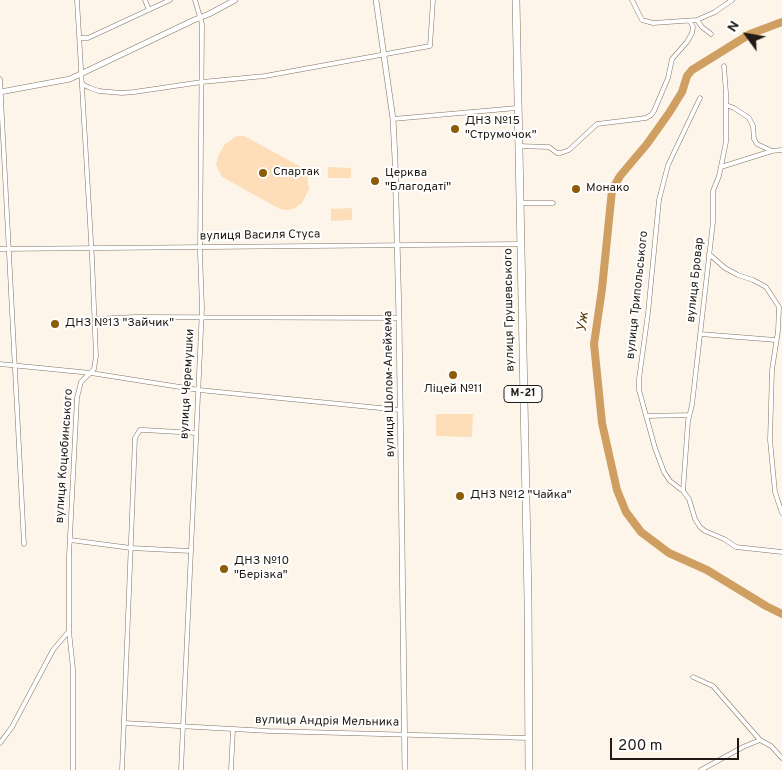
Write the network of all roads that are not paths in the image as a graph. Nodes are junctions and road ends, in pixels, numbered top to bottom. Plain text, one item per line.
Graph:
1 (78, 0) edge
2 (145, 0) edge
3 (170, 0) edge
4 (195, 0) edge
5 (235, 0) edge
6 (376, 0) edge
7 (434, 0) edge
8 (516, 0) edge
9 (632, 0) edge
10 (732, 0) edge
11 (149, 10) junction
12 (200, 18) junction
13 (690, 20) junction
14 (697, 20) junction
15 (711, 34) dead end
16 (80, 38) junction
17 (383, 55) junction
18 (724, 66) dead end
19 (82, 74) junction
20 (0, 80) edge
21 (202, 82) junction
22 (82, 84) junction
23 (1, 92) edge
24 (700, 98) dead end
25 (726, 104) junction
26 (517, 108) junction
27 (393, 119) junction
28 (2, 146) edge
29 (518, 146) junction
30 (782, 150) edge
31 (772, 151) junction
32 (721, 167) junction
33 (519, 203) junction
34 (553, 203) dead end
35 (398, 244) junction
36 (520, 244) junction
37 (200, 247) junction
38 (92, 248) junction
39 (0, 249) edge
40 (9, 249) junction
41 (709, 254) junction
42 (781, 307) edge
43 (202, 317) junction
44 (399, 318) junction
45 (95, 319) junction
46 (700, 334) junction
47 (776, 340) junction
48 (0, 364) edge
49 (14, 365) junction
50 (91, 373) junction
51 (198, 390) junction
52 (400, 410) junction
53 (689, 415) junction
54 (646, 416) junction
55 (196, 433) junction
56 (683, 491) junction
57 (782, 513) edge
58 (70, 540) junction
59 (24, 544) dead end
60 (131, 548) junction
61 (190, 551) junction
62 (782, 552) edge
63 (68, 631) junction
64 (693, 676) dead end
65 (124, 724) junction
66 (183, 726) junction
67 (233, 729) junction
68 (405, 733) junction
69 (528, 738) junction
70 (760, 740) junction
71 (0, 743) edge
72 (782, 758) edge
73 (73, 770) edge
74 (122, 770) edge
75 (181, 770) edge
76 (231, 770) edge
77 (405, 770) edge
78 (529, 770) edge
79 (701, 770) edge

1 - 16 street, вулиця Коцюбинського
2 - 11 street
3 - 11 street
4 - 12 street, вулиця Черемушки
5 - 12 street
6 - 17 street, вулиця Шолом-Алейхема
7 - 17 street
8 - 26 highway, вулиця Грушевського / М-21
9 - 13 street
10 - 14 street
11 - 16 street
12 - 19 street
12 - 21 street, вулиця Черемушки
13 - 14 street
13 - 29 street
14 - 15 street
16 - 19 street, вулиця Коцюбинського
17 - 21 street
17 - 27 street, вулиця Шолом-Алейхема
18 - 25 street, вулиця Бровар
19 - 22 street, вулиця Коцюбинського
19 - 23 street
20 - 23 street
21 - 22 street
21 - 37 street, вулиця Черемушки
22 - 38 street, вулиця Коцюбинського
23 - 28 street
24 - 54 street, вулиця Трипольського
25 - 31 street
25 - 32 street, вулиця Бровар
26 - 27 street
26 - 29 highway, вулиця Грушевського / М-21
27 - 35 street, вулиця Шолом-Алейхема
28 - 40 street
29 - 33 highway, вулиця Грушевського / М-21
30 - 31 street
31 - 32 street
32 - 41 street, вулиця Бровар
33 - 34 street
33 - 36 highway, вулиця Грушевського / М-21
35 - 36 street, вулиця Василя Стуса
35 - 37 street, вулиця Василя Стуса
35 - 44 street, вулиця Шолом-Алейхема
36 - 69 highway, вулиця Грушевського / М-21
37 - 38 street, вулиця Василя Стуса
37 - 43 street, вулиця Черемушки
38 - 40 street, вулиця Василя Стуса
38 - 45 street, вулиця Коцюбинського
39 - 40 street, вулиця Василя Стуса
40 - 49 street
41 - 42 street
41 - 46 street, вулиця Бровар
42 - 47 street
43 - 44 street
43 - 45 street
43 - 51 street, вулиця Черемушки
44 - 52 street, вулиця Шолом-Алейхема
45 - 50 street, вулиця Коцюбинського
46 - 47 street
46 - 53 street, вулиця Бровар
47 - 57 street
48 - 49 street
49 - 50 street
49 - 59 street
50 - 51 street
50 - 58 street, вулиця Коцюбинського
51 - 52 street
51 - 55 street, вулиця Черемушки
52 - 68 street, вулиця Шолом-Алейхема
53 - 54 street
53 - 56 street, вулиця Бровар
54 - 56 street, вулиця Трипольського
55 - 60 street
55 - 61 street, вулиця Черемушки
56 - 62 street
58 - 60 street
58 - 63 street, вулиця Коцюбинського
60 - 61 street
60 - 65 street
61 - 66 street, вулиця Черемушки
63 - 71 street
63 - 73 street, вулиця Коцюбинського
64 - 70 street
65 - 66 street, вулиця Андрія Мельника
65 - 74 street
66 - 67 street, вулиця Андрія Мельника
66 - 75 street, вулиця Черемушки
67 - 68 street, вулиця Андрія Мельника
67 - 76 street
68 - 69 street, вулиця Андрія Мельника
68 - 77 street, вулиця Шолом-Алейхема
69 - 78 highway, вулиця Грушевського / М-21
70 - 72 street
70 - 79 street

